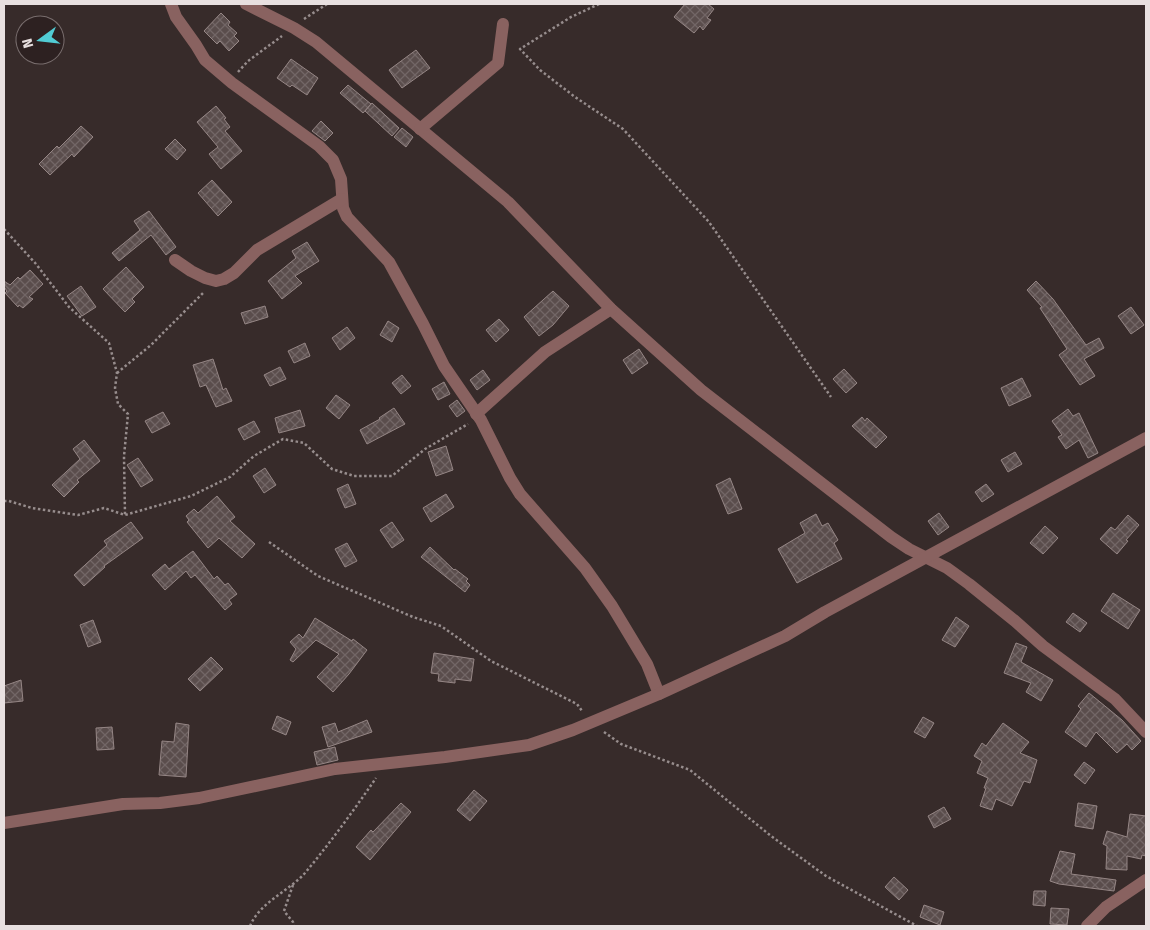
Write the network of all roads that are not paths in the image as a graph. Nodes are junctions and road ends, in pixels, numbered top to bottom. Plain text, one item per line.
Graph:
1 (171, 4) edge
2 (246, 4) edge
3 (504, 24) dead end
4 (420, 130) junction
5 (342, 199) junction
6 (175, 260) dead end
7 (611, 308) junction
8 (478, 417) junction
9 (1146, 438) edge
10 (926, 558) junction
11 (659, 694) junction
12 (1146, 732) edge
13 (4, 823) edge
14 (1146, 880) edge
15 (1087, 926) edge

1 - 5 street
2 - 4 street
3 - 4 street
4 - 7 street
5 - 6 street
5 - 8 street
7 - 8 street
7 - 10 street
8 - 11 street
9 - 10 street
10 - 11 street
10 - 12 street
11 - 13 street
14 - 15 street

